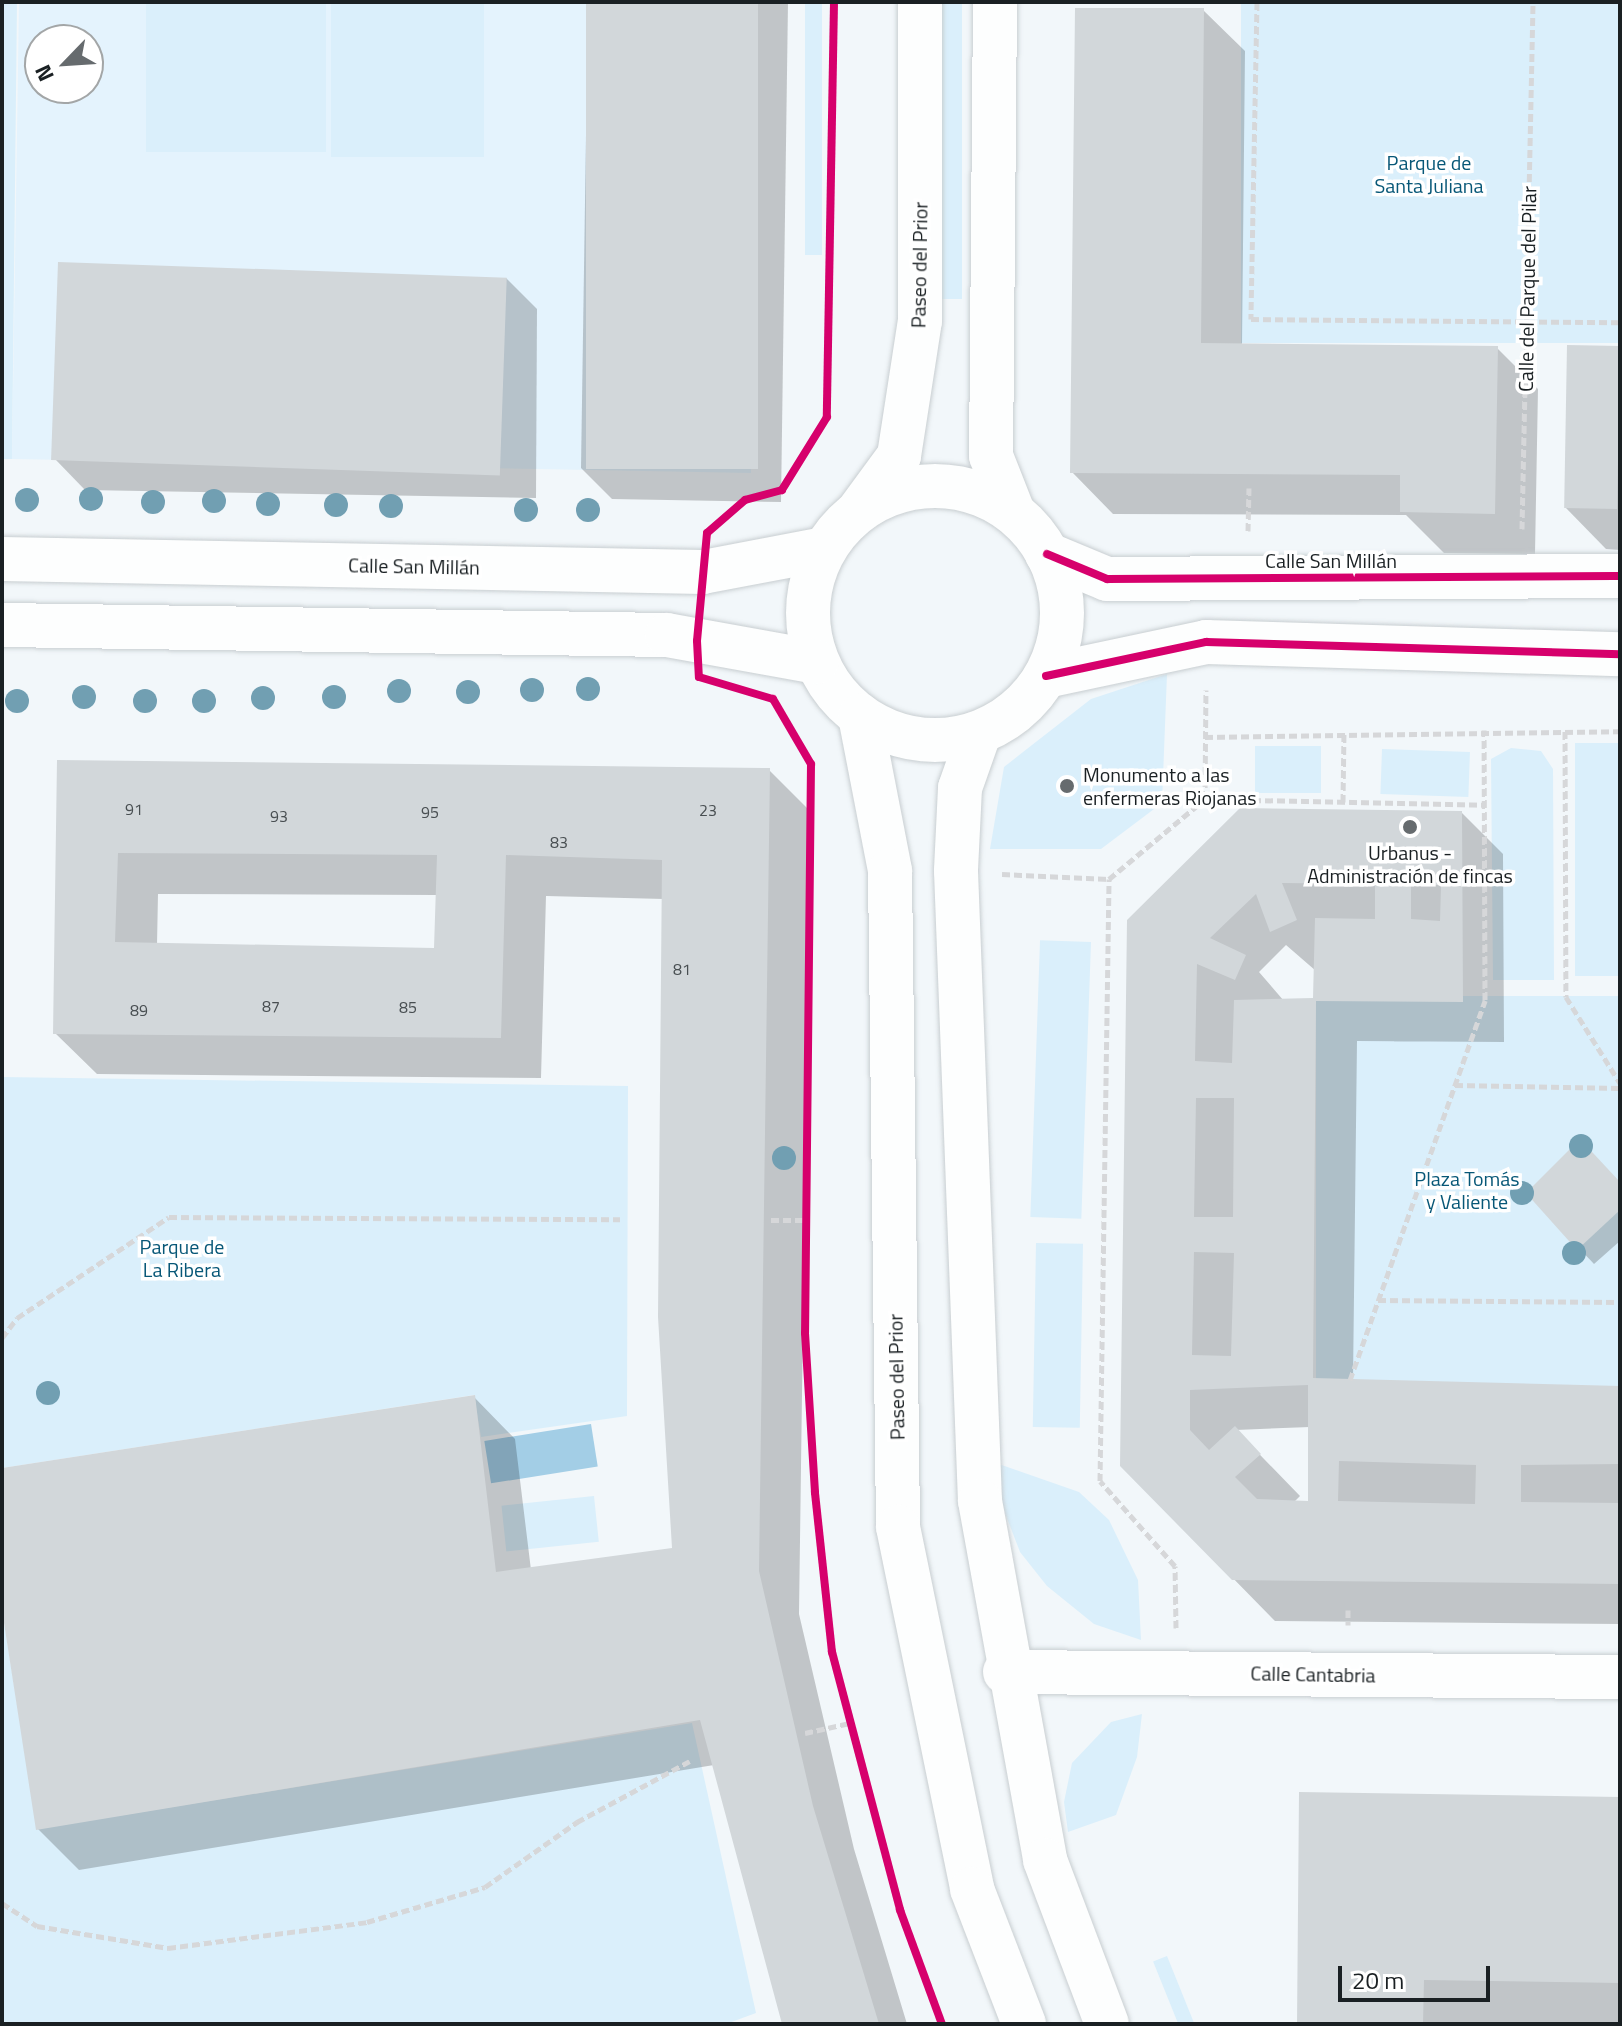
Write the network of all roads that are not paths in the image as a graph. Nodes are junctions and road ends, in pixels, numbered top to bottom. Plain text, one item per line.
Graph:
1 (920, 2) edge
2 (995, 2) edge
3 (857, 512) junction
4 (1013, 512) junction
5 (825, 549) junction
6 (1047, 554) junction
7 (2, 559) edge
8 (1620, 576) edge
9 (2, 625) edge
10 (1620, 654) edge
11 (817, 662) junction
12 (1046, 676) junction
13 (860, 716) junction
14 (979, 734) junction
15 (1005, 1672) junction
16 (1620, 1677) edge
17 (1024, 2024) edge
18 (1107, 2024) edge

1 - 3 street, Paseo del Prior
2 - 4 street
3 - 4 street
3 - 5 street
4 - 6 street
5 - 7 street, Calle San Millán
5 - 11 street
6 - 8 street, Calle San Millán
6 - 12 street
9 - 11 street
10 - 12 street
11 - 13 street
12 - 14 street
13 - 14 street
13 - 17 street, Paseo del Prior
14 - 15 street
15 - 16 street, Calle Cantabria
15 - 18 street

